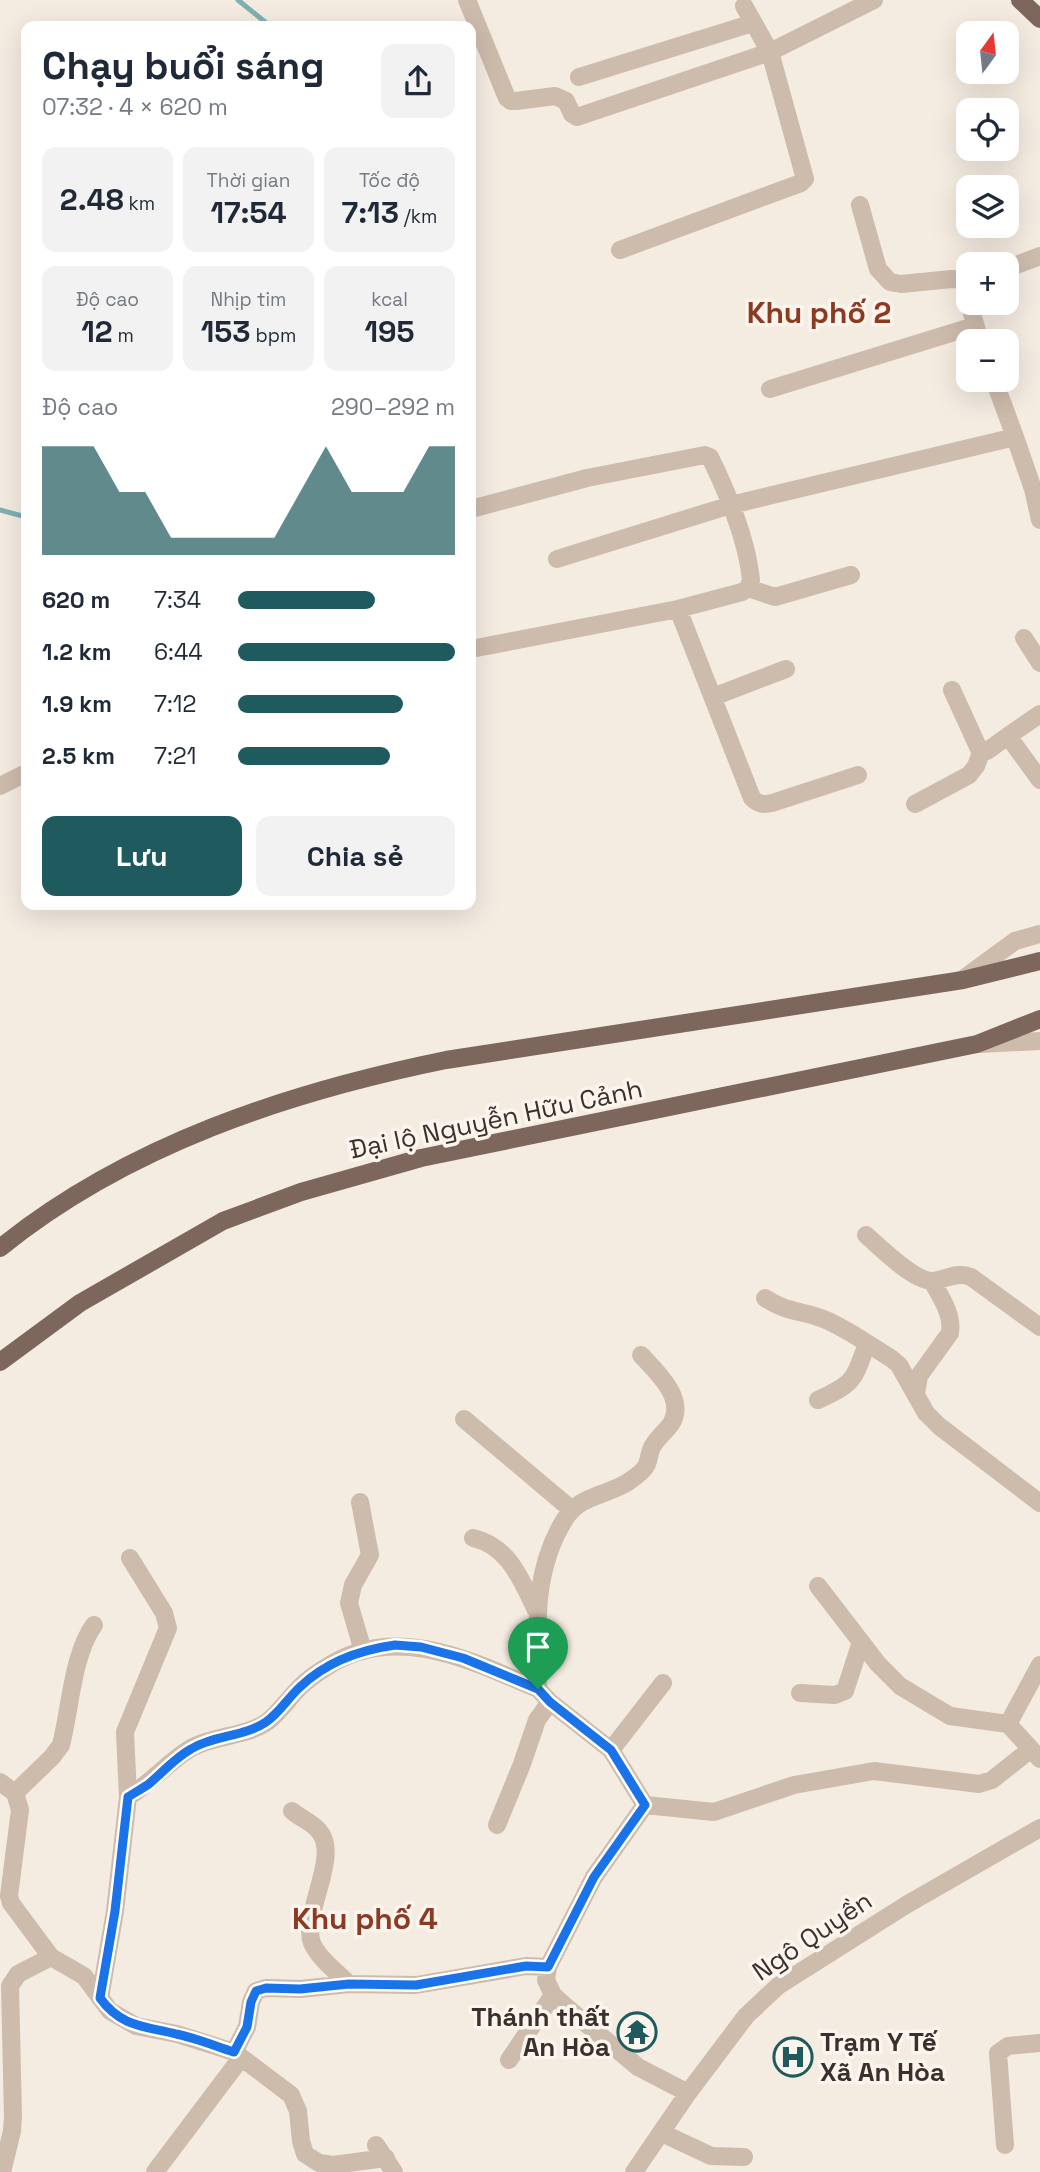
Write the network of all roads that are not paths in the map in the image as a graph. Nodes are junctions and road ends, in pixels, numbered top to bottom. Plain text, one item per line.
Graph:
1 (467, 0) edge
2 (874, 0) edge
3 (1020, 0) edge
4 (744, 6) dead end
5 (1040, 19) edge
6 (476, 21) edge
7 (476, 22) edge
8 (753, 23) junction
9 (770, 52) junction
10 (579, 77) dead end
11 (860, 205) dead end
12 (620, 250) dead end
13 (1040, 256) edge
14 (1019, 265) edge
15 (956, 279) edge
16 (956, 339) edge
17 (770, 388) dead end
18 (998, 392) edge
19 (1015, 437) junction
20 (731, 505) junction
21 (476, 508) edge
22 (1040, 520) edge
23 (556, 559) dead end
24 (851, 575) dead end
25 (748, 588) junction
26 (678, 609) junction
27 (1024, 638) dead end
28 (476, 648) edge
29 (1040, 663) edge
30 (786, 669) dead end
31 (951, 690) dead end
32 (713, 697) junction
33 (1040, 714) edge
34 (1008, 736) junction
35 (982, 750) junction
36 (858, 775) dead end
37 (21, 776) edge
38 (1040, 780) edge
39 (0, 786) edge
40 (915, 804) dead end
41 (1040, 934) edge
42 (1040, 961) edge
43 (963, 979) junction
44 (1040, 1019) edge
45 (1040, 1041) edge
46 (976, 1044) junction
47 (866, 1235) dead end
48 (0, 1248) edge
49 (932, 1281) junction
50 (765, 1298) dead end
51 (1040, 1327) edge
52 (867, 1344) junction
53 (641, 1355) dead end
54 (0, 1362) edge
55 (916, 1394) junction
56 (818, 1400) dead end
57 (464, 1419) dead end
58 (360, 1502) dead end
59 (1040, 1503) edge
60 (572, 1510) junction
61 (473, 1538) dead end
62 (130, 1558) dead end
63 (818, 1586) dead end
64 (537, 1610) junction
65 (94, 1625) dead end
66 (861, 1642) junction
67 (363, 1651) junction
68 (1040, 1665) edge
69 (663, 1683) dead end
70 (800, 1693) dead end
71 (544, 1695) junction
72 (1008, 1724) junction
73 (611, 1750) junction
74 (1035, 1754) edge
75 (0, 1782) edge
76 (15, 1793) junction
77 (128, 1797) junction
78 (645, 1805) junction
79 (292, 1811) dead end
80 (497, 1825) dead end
81 (1040, 1828) edge
82 (5, 1893) edge
83 (51, 1957) junction
84 (548, 1967) junction
85 (349, 1984) junction
86 (553, 1995) junction
87 (100, 1998) junction
88 (1040, 2043) edge
89 (238, 2055) junction
90 (509, 2060) dead end
91 (688, 2093) junction
92 (662, 2133) junction
93 (1005, 2145) dead end
94 (744, 2157) dead end
95 (385, 2158) edge
96 (2, 2172) edge
97 (155, 2172) edge
98 (634, 2172) edge

1 - 6 street
2 - 9 street
3 - 5 main road
4 - 8 street
7 - 9 street
8 - 9 street
8 - 10 street
9 - 12 street
11 - 15 street
13 - 14 street
16 - 17 street
18 - 19 street
19 - 20 street
19 - 22 street
20 - 21 street
20 - 23 street
20 - 25 street
24 - 25 street
25 - 26 street
26 - 28 street
26 - 32 street
27 - 29 street
30 - 32 street
31 - 35 street
32 - 36 street
33 - 34 street
34 - 35 street
34 - 38 street
35 - 40 street
37 - 39 street
41 - 43 street
42 - 43 main road
43 - 48 main road
44 - 46 main road, Đại lộ Nguyễn Hữu Cảnh
45 - 46 street
46 - 54 main road, Đại lộ Nguyễn Hữu Cảnh
47 - 49 street
49 - 51 street
49 - 55 street
50 - 52 street
52 - 55 street
52 - 56 street
53 - 60 street
55 - 59 street
57 - 60 street
58 - 67 street
60 - 64 street
61 - 64 street
62 - 77 street
63 - 66 street
64 - 71 street
65 - 76 street
66 - 70 street
66 - 72 street
67 - 71 street
67 - 77 street
68 - 72 street
69 - 73 street
71 - 73 street
71 - 80 street
72 - 74 street
73 - 78 street
74 - 78 street
75 - 76 street
76 - 82 street
77 - 87 street
78 - 84 street
79 - 85 street
81 - 91 street, Ngô Quyền
82 - 83 street
83 - 87 street
83 - 96 street
84 - 85 street
84 - 86 street
85 - 89 street
86 - 90 street
86 - 91 street
87 - 89 street
88 - 93 street
89 - 95 street
89 - 97 street
91 - 92 street, Ngô Quyền
92 - 94 street
92 - 98 street, Ngô Quyền

